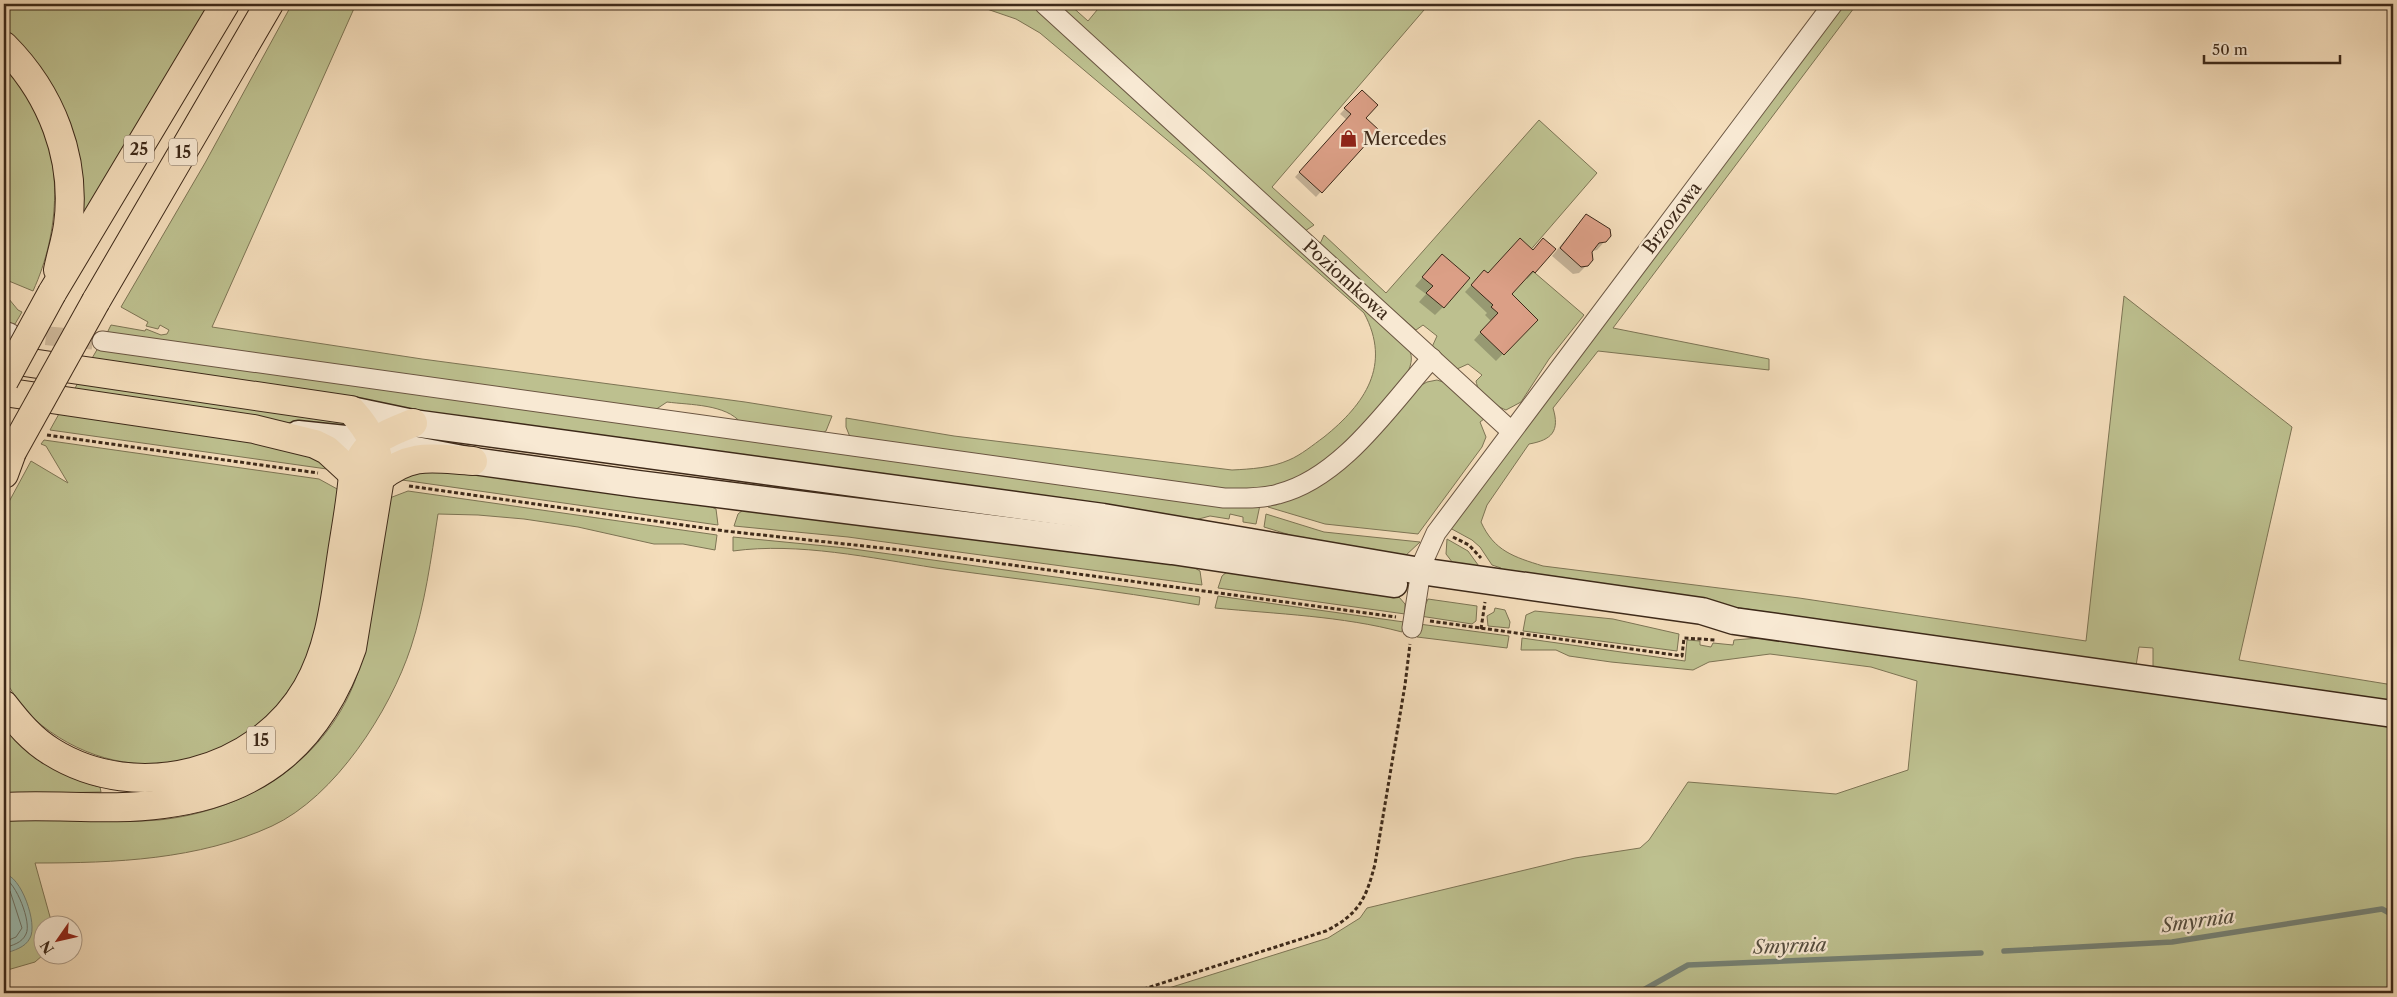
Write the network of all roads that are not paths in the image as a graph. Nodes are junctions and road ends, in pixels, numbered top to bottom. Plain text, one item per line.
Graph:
1 (225, 4) edge
2 (269, 4) edge
3 (1044, 4) edge
4 (1833, 4) edge
5 (4, 46) edge
6 (52, 293) junction
7 (102, 341) tunnel mouth
8 (1432, 358) junction
9 (4, 359) edge
10 (4, 381) edge
11 (4, 392) edge
12 (351, 410) junction
13 (413, 423) junction
14 (254, 429) junction
15 (1511, 432) junction
16 (374, 442) junction
17 (473, 460) junction
18 (6, 464) edge
19 (366, 481) junction
20 (1419, 579) junction
21 (1412, 624) road end
22 (4, 705) edge
23 (2393, 714) edge
24 (4, 807) edge

1 - 6 main road, 25
2 - 18 main road, 15, bridge
3 - 8 street, Poziomkowa
4 - 15 street, Brzozowa
5 - 6 main road
6 - 10 main road, 25, bridge
7 - 8 street
8 - 15 street, Poziomkowa
9 - 12 main road
11 - 14 main road
12 - 13 main road
12 - 16 main road
13 - 16 main road
13 - 20 main road
14 - 16 main road
14 - 19 main road
15 - 20 street
16 - 17 main road
16 - 19 main road
17 - 19 main road
17 - 20 main road
19 - 22 main road, 15
19 - 24 main road
20 - 21 street
20 - 23 main road

